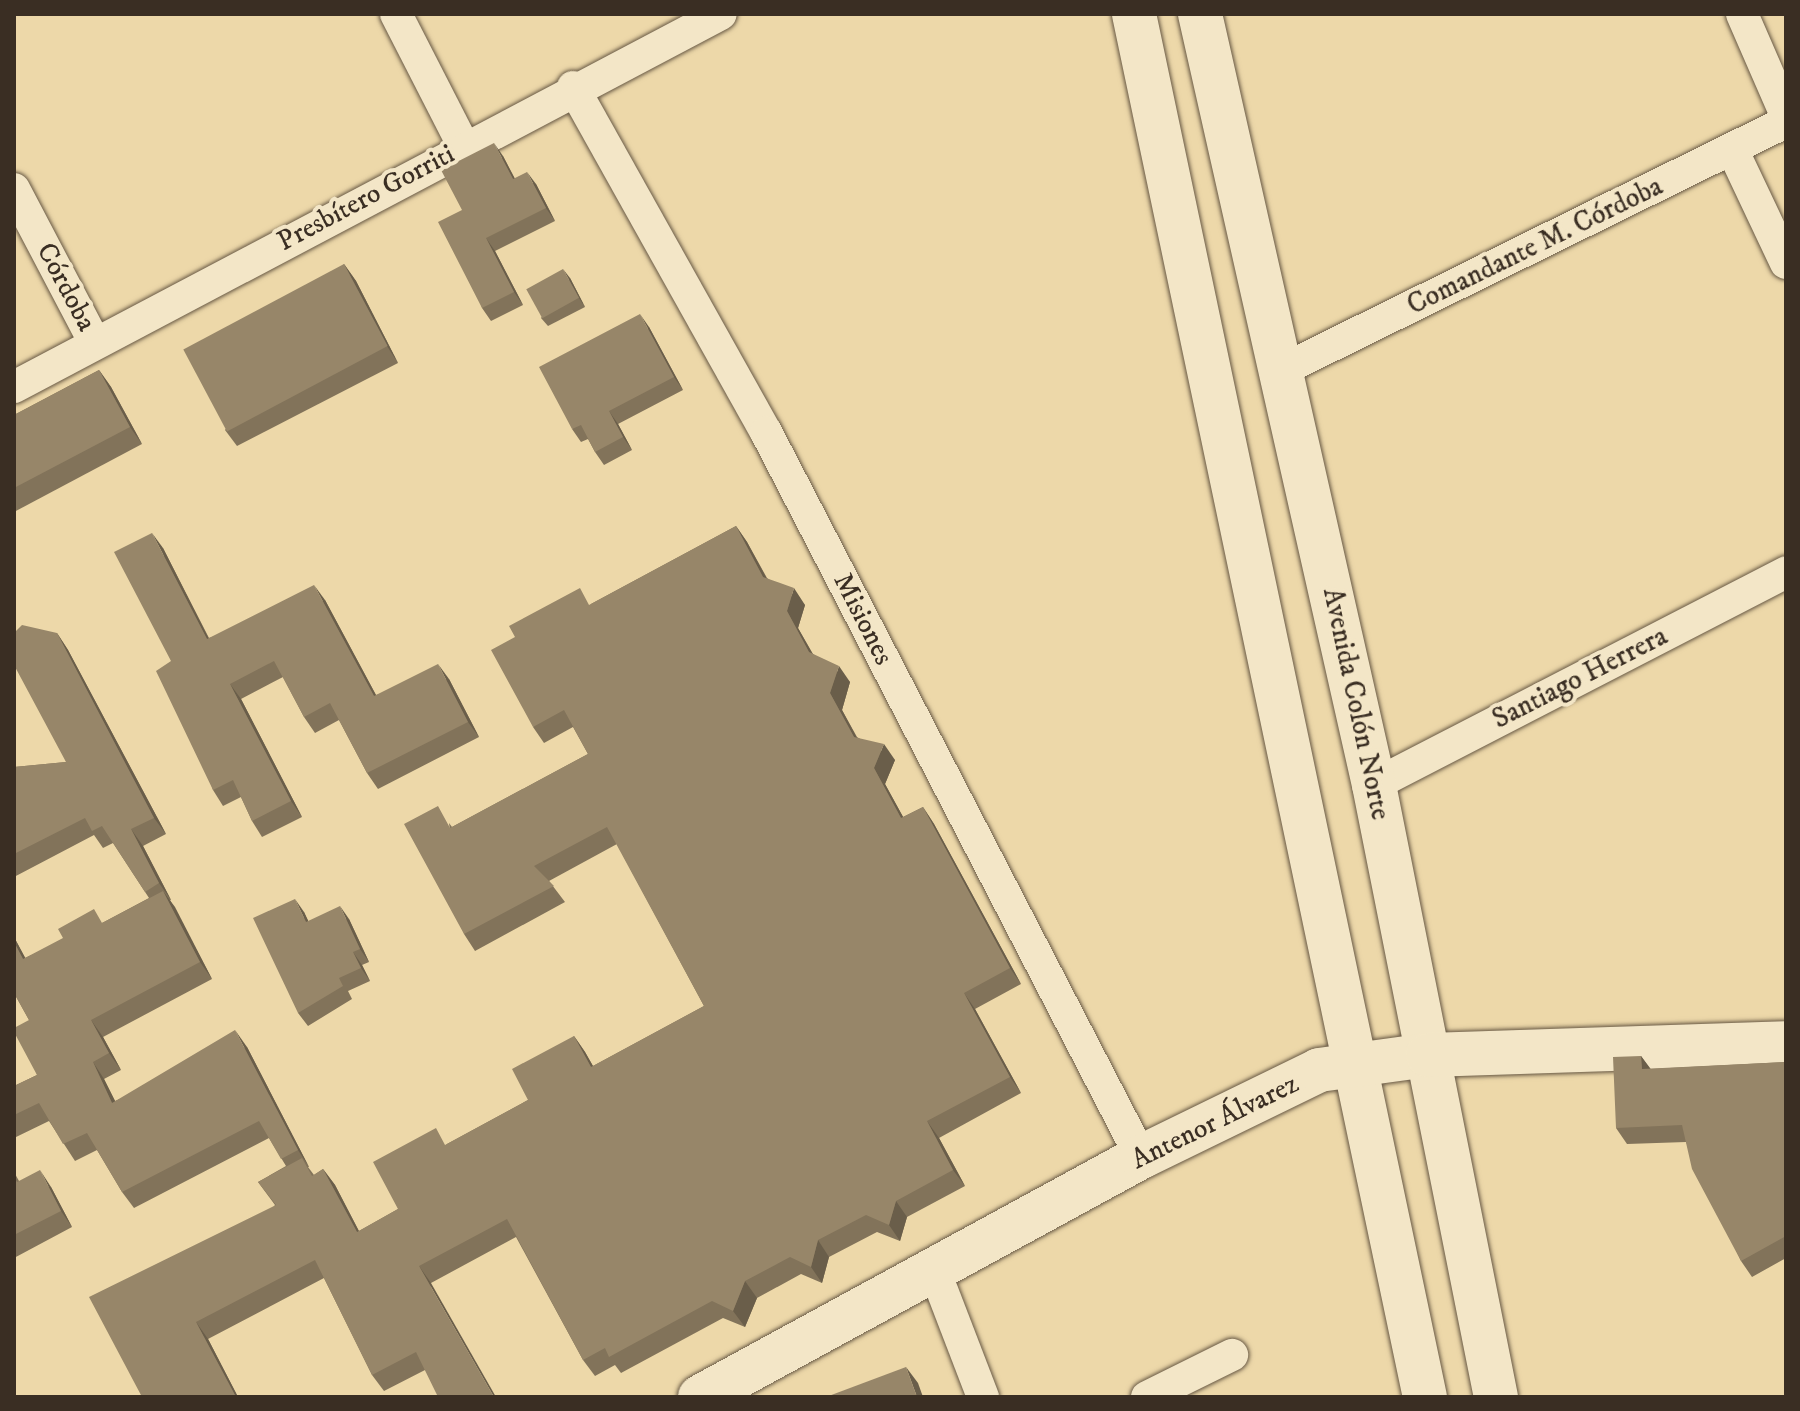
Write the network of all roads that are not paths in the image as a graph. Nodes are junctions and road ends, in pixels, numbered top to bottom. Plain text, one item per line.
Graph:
1 (396, 14) edge
2 (721, 14) edge
3 (1134, 14) edge
4 (1200, 14) edge
5 (1742, 14) edge
6 (573, 87) junction
7 (1786, 115) edge
8 (1786, 122) edge
9 (463, 145) junction
10 (1732, 149) junction
11 (14, 189) edge
12 (1786, 263) edge
13 (95, 343) junction
14 (1284, 369) junction
15 (14, 387) edge
16 (1786, 572) edge
17 (1374, 785) junction
18 (1786, 1043) edge
19 (1428, 1055) junction
20 (1358, 1061) junction
21 (1141, 1157) junction
22 (935, 1272) junction
23 (1232, 1355) dead end
24 (700, 1397) edge
25 (983, 1397) edge
26 (1147, 1397) edge
27 (1425, 1397) edge
28 (1496, 1397) edge

1 - 9 street
2 - 6 street, Presbítero Gorriti
3 - 20 main road
4 - 14 main road, Avenida Colón Norte
5 - 7 street
6 - 9 street, Presbítero Gorriti
6 - 21 street, Misiones
8 - 10 street, Comandante M. Córdoba
9 - 13 street, Presbítero Gorriti
10 - 12 street
10 - 14 street, Comandante M. Córdoba
11 - 13 street, Córdoba
13 - 15 street, Presbítero Gorriti
14 - 17 main road, Avenida Colón Norte
16 - 17 street, Santiago Herrera
17 - 19 main road, Avenida Colón Norte
18 - 19 main road, Antenor Álvarez
19 - 20 main road, Antenor Álvarez
19 - 28 main road, Avenida Colón Norte
20 - 21 main road, Antenor Álvarez
20 - 27 main road
21 - 22 main road, Antenor Álvarez
22 - 24 main road, Antenor Álvarez
22 - 25 street
23 - 26 street

